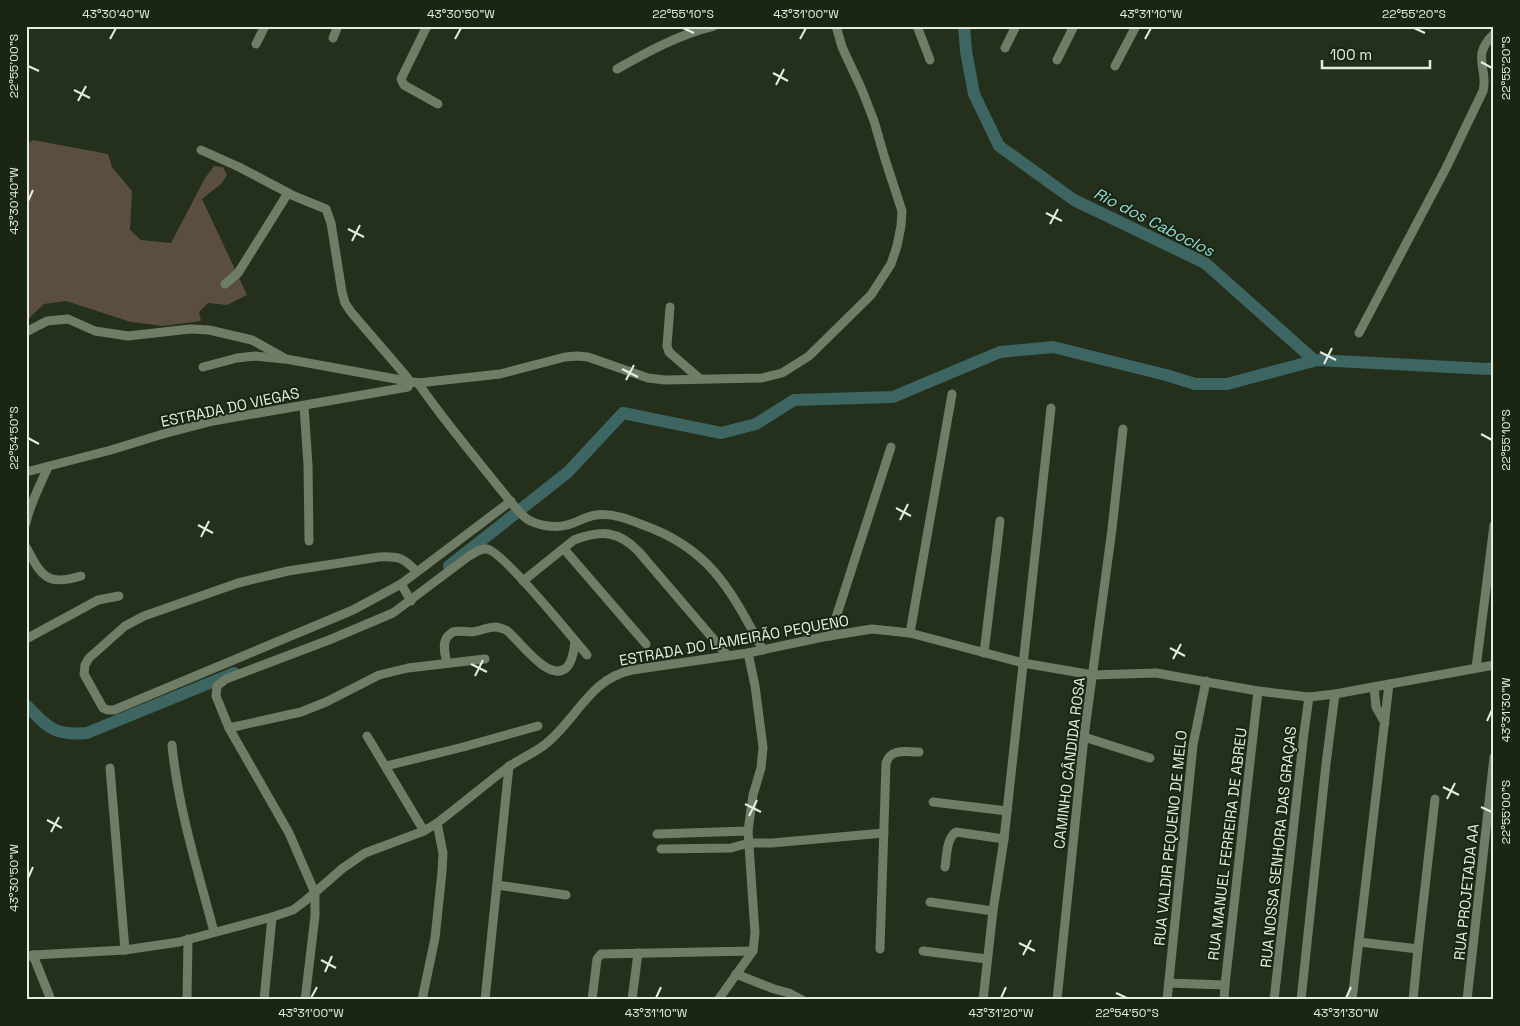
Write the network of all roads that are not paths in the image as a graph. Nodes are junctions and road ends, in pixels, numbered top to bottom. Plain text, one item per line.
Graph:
1 (264, 26) edge
2 (338, 26) edge
3 (427, 26) edge
4 (714, 26) edge
5 (836, 26) edge
6 (917, 26) edge
7 (1016, 26) edge
8 (1074, 26) edge
9 (1136, 26) edge
10 (1494, 34) edge
11 (333, 38) dead end
12 (256, 44) dead end
13 (1004, 48) dead end
14 (930, 60) dead end
15 (1057, 60) dead end
16 (1115, 66) dead end
17 (617, 69) dead end
18 (438, 104) dead end
19 (201, 150) dead end
20 (288, 193) junction
21 (226, 284) dead end
22 (670, 308) dead end
23 (26, 332) edge
24 (1359, 333) dead end
25 (286, 359) junction
26 (203, 367) dead end
27 (700, 379) junction
28 (414, 382) junction
29 (952, 394) dead end
30 (304, 406) junction
31 (1051, 408) dead end
32 (1123, 429) dead end
33 (891, 447) dead end
34 (48, 467) junction
35 (36, 470) junction
36 (26, 472) edge
37 (26, 477) edge
38 (512, 502) junction
39 (1000, 521) dead end
40 (26, 523) edge
41 (1494, 525) edge
42 (309, 541) dead end
43 (26, 546) edge
44 (564, 549) junction
45 (417, 572) junction
46 (81, 576) dead end
47 (523, 581) junction
48 (401, 584) junction
49 (119, 596) dead end
50 (411, 601) junction
51 (910, 633) junction
52 (830, 636) junction
53 (26, 639) edge
54 (575, 642) junction
55 (646, 644) dead end
56 (763, 650) junction
57 (748, 653) junction
58 (984, 653) junction
59 (587, 655) dead end
60 (726, 655) junction
61 (485, 660) dead end
62 (447, 663) junction
63 (1023, 663) junction
64 (1494, 665) edge
65 (1476, 668) junction
66 (1093, 675) junction
67 (1206, 681) junction
68 (1389, 684) junction
69 (1374, 687) junction
70 (1258, 691) junction
71 (1335, 694) junction
72 (1310, 697) junction
73 (1385, 723) junction
74 (538, 726) dead end
75 (229, 728) junction
76 (367, 736) dead end
77 (1084, 736) junction
78 (172, 744) dead end
79 (918, 752) dead end
80 (1494, 757) edge
81 (1150, 758) dead end
82 (386, 766) junction
83 (509, 766) junction
84 (110, 768) dead end
85 (1435, 799) dead end
86 (933, 802) dead end
87 (1007, 811) junction
88 (437, 823) junction
89 (424, 831) junction
90 (748, 831) junction
91 (884, 833) junction
92 (657, 834) dead end
93 (1004, 839) junction
94 (749, 843) junction
95 (660, 849) dead end
96 (945, 867) dead end
97 (497, 885) junction
98 (315, 893) junction
99 (566, 894) dead end
100 (930, 902) dead end
101 (993, 911) junction
102 (272, 918) junction
103 (214, 932) junction
104 (188, 939) junction
105 (1359, 942) junction
106 (880, 949) dead end
107 (1418, 949) junction
108 (125, 950) junction
109 (753, 951) junction
110 (923, 951) dead end
111 (638, 953) junction
112 (30, 956) edge
113 (987, 959) junction
114 (736, 974) junction
115 (1169, 983) junction
116 (1225, 986) junction
117 (51, 1000) edge
118 (187, 1000) edge
119 (264, 1000) edge
120 (304, 1000) edge
121 (422, 1000) edge
122 (485, 1000) edge
123 (592, 1000) edge
124 (632, 1000) edge
125 (718, 1000) edge
126 (802, 1000) edge
127 (984, 1000) edge
128 (1057, 1000) edge
129 (1167, 1000) edge
130 (1224, 1000) edge
131 (1274, 1000) edge
132 (1301, 1000) edge
133 (1352, 1000) edge
134 (1413, 1000) edge
135 (1467, 1000) edge

1 - 12 street
2 - 11 street
3 - 18 street
4 - 17 street
5 - 27 street, ESTRADA DO VIEGAS
6 - 14 street
7 - 13 street
8 - 15 street
9 - 16 street
10 - 24 street
19 - 20 street
20 - 21 street
20 - 28 street
22 - 27 street
23 - 25 street, ESTRADA DO VIEGAS
25 - 26 street
25 - 28 street, ESTRADA DO VIEGAS
27 - 28 street, ESTRADA DO VIEGAS
28 - 30 street, ESTRADA DO VIEGAS
28 - 38 street
29 - 51 street
30 - 34 street, ESTRADA DO VIEGAS
30 - 42 street
31 - 63 street
32 - 66 street, CAMINHO CÂNDIDA ROSA
33 - 52 street
34 - 35 street, ESTRADA DO VIEGAS
34 - 40 street
35 - 36 street, ESTRADA DO VIEGAS
35 - 37 street
38 - 45 street
38 - 56 street
39 - 58 street
41 - 65 street
43 - 46 street
44 - 47 street
44 - 55 street
44 - 60 street
45 - 48 street
45 - 48 street
47 - 50 street
47 - 54 street
48 - 50 street
49 - 53 street
50 - 75 street
51 - 52 street, ESTRADA DO LAMEIRÃO PEQUENO
51 - 58 street, ESTRADA DO LAMEIRÃO PEQUENO
52 - 56 street, ESTRADA DO LAMEIRÃO PEQUENO
54 - 59 street
54 - 62 street
56 - 57 street, ESTRADA DO LAMEIRÃO PEQUENO
57 - 60 street, ESTRADA DO LAMEIRÃO PEQUENO
57 - 90 street
58 - 63 street, ESTRADA DO LAMEIRÃO PEQUENO
60 - 83 street, ESTRADA DO LAMEIRÃO PEQUENO
61 - 62 street
62 - 75 street
63 - 66 street, ESTRADA DO LAMEIRÃO PEQUENO
63 - 87 street
64 - 65 street, ESTRADA DO LAMEIRÃO PEQUENO
65 - 68 street, ESTRADA DO LAMEIRÃO PEQUENO
66 - 67 street, ESTRADA DO LAMEIRÃO PEQUENO
66 - 77 street, CAMINHO CÂNDIDA ROSA
67 - 70 street, ESTRADA DO LAMEIRÃO PEQUENO
67 - 115 street, RUA VALDIR PEQUENO DE MELO
68 - 69 street, ESTRADA DO LAMEIRÃO PEQUENO
68 - 73 street
69 - 71 street, ESTRADA DO LAMEIRÃO PEQUENO
69 - 73 street
70 - 72 street, ESTRADA DO LAMEIRÃO PEQUENO
70 - 116 street, RUA MANUEL FERREIRA DE ABREU
71 - 72 street, ESTRADA DO LAMEIRÃO PEQUENO
71 - 132 street
72 - 131 street, RUA NOSSA SENHORA DAS GRAÇAS
73 - 105 street
74 - 82 street
75 - 98 street
76 - 82 street
77 - 81 street
77 - 128 street, CAMINHO CÂNDIDA ROSA
78 - 103 street
79 - 91 street
80 - 135 street, RUA PROJETADA AA
82 - 89 street
83 - 88 street, ESTRADA DO LAMEIRÃO PEQUENO
83 - 97 street
84 - 108 street
85 - 107 street
86 - 87 street
87 - 93 street
88 - 89 street, ESTRADA DO LAMEIRÃO PEQUENO
88 - 121 street
89 - 98 street, ESTRADA DO LAMEIRÃO PEQUENO
90 - 92 street
90 - 94 street
91 - 94 street
91 - 106 street
93 - 96 street
93 - 101 street
94 - 95 street
94 - 109 street
97 - 99 street
97 - 122 street
98 - 102 street, ESTRADA DO LAMEIRÃO PEQUENO
98 - 120 street
100 - 101 street
101 - 113 street
102 - 103 street, ESTRADA DO LAMEIRÃO PEQUENO
102 - 119 street
103 - 104 street, ESTRADA DO LAMEIRÃO PEQUENO
104 - 108 street, ESTRADA DO LAMEIRÃO PEQUENO
104 - 118 street
105 - 107 street
105 - 133 street
107 - 134 street
108 - 112 street, ESTRADA DO LAMEIRÃO PEQUENO
109 - 111 street
109 - 114 street
110 - 113 street
111 - 123 street
111 - 124 street
112 - 117 street
113 - 127 street
114 - 125 street
114 - 126 street
115 - 116 street
115 - 129 street, RUA VALDIR PEQUENO DE MELO
116 - 130 street, RUA MANUEL FERREIRA DE ABREU

